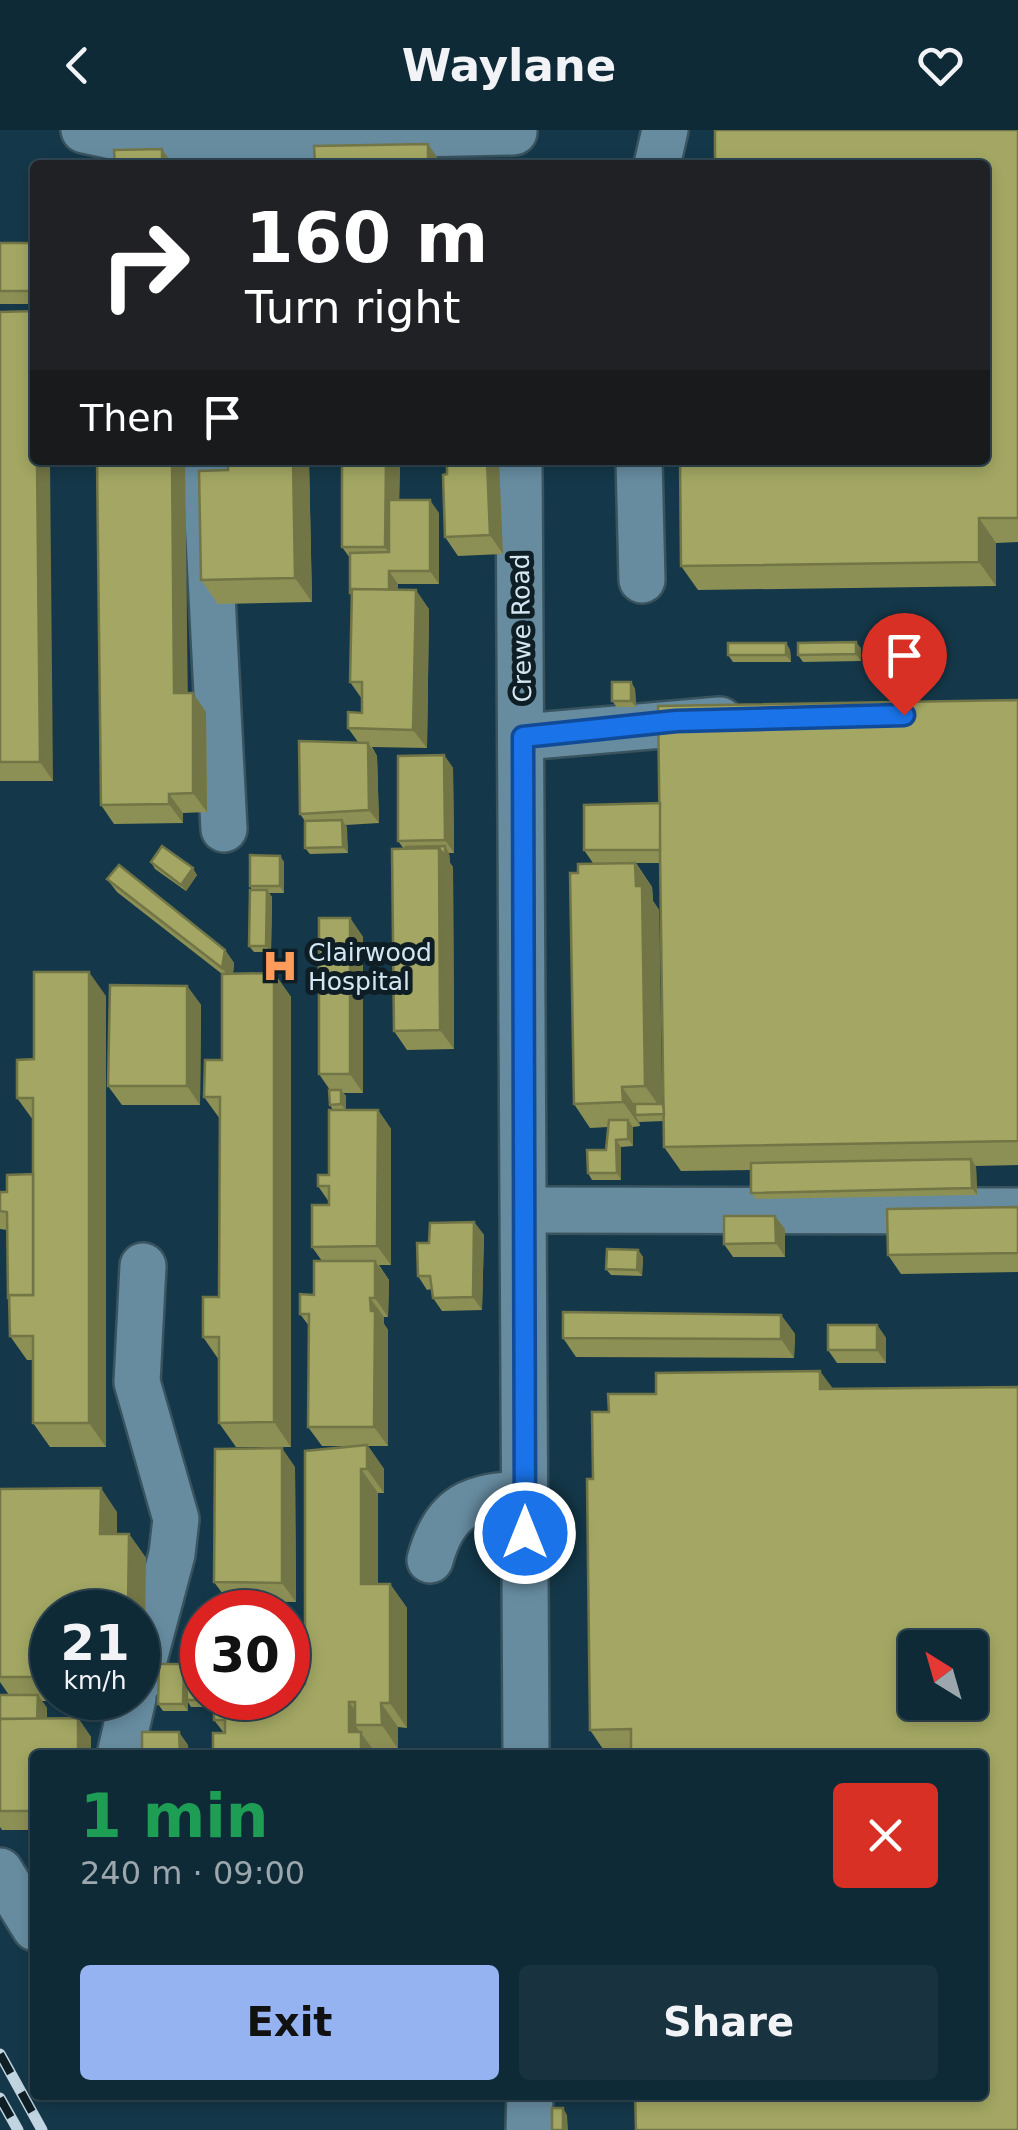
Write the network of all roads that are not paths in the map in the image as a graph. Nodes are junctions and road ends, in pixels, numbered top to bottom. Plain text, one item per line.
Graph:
1 (84, 130) edge
2 (665, 130) edge
3 (514, 142) edge
4 (196, 152) edge
5 (658, 160) edge
6 (205, 465) edge
7 (519, 465) edge
8 (639, 465) edge
9 (642, 580) dead end
10 (771, 718) edge
11 (523, 737) junction
12 (224, 829) dead end
13 (524, 1210) junction
14 (1018, 1212) edge
15 (144, 1266) dead end
16 (524, 1494) junction
17 (430, 1560) dead end
18 (160, 1599) edge
19 (128, 1720) edge
20 (121, 1750) edge
21 (526, 1750) edge
22 (0, 1871) edge
23 (30, 1920) edge
24 (530, 2100) edge
25 (529, 2130) edge

1 - 4 street
2 - 5 street
3 - 4 street
6 - 12 street
7 - 11 street, Crewe Road
8 - 9 street
10 - 11 street
11 - 13 street, Crewe Road
13 - 14 street
13 - 16 street, Crewe Road
15 - 18 street
16 - 17 street
16 - 21 street, Crewe Road
19 - 20 street
22 - 23 street
24 - 25 street

